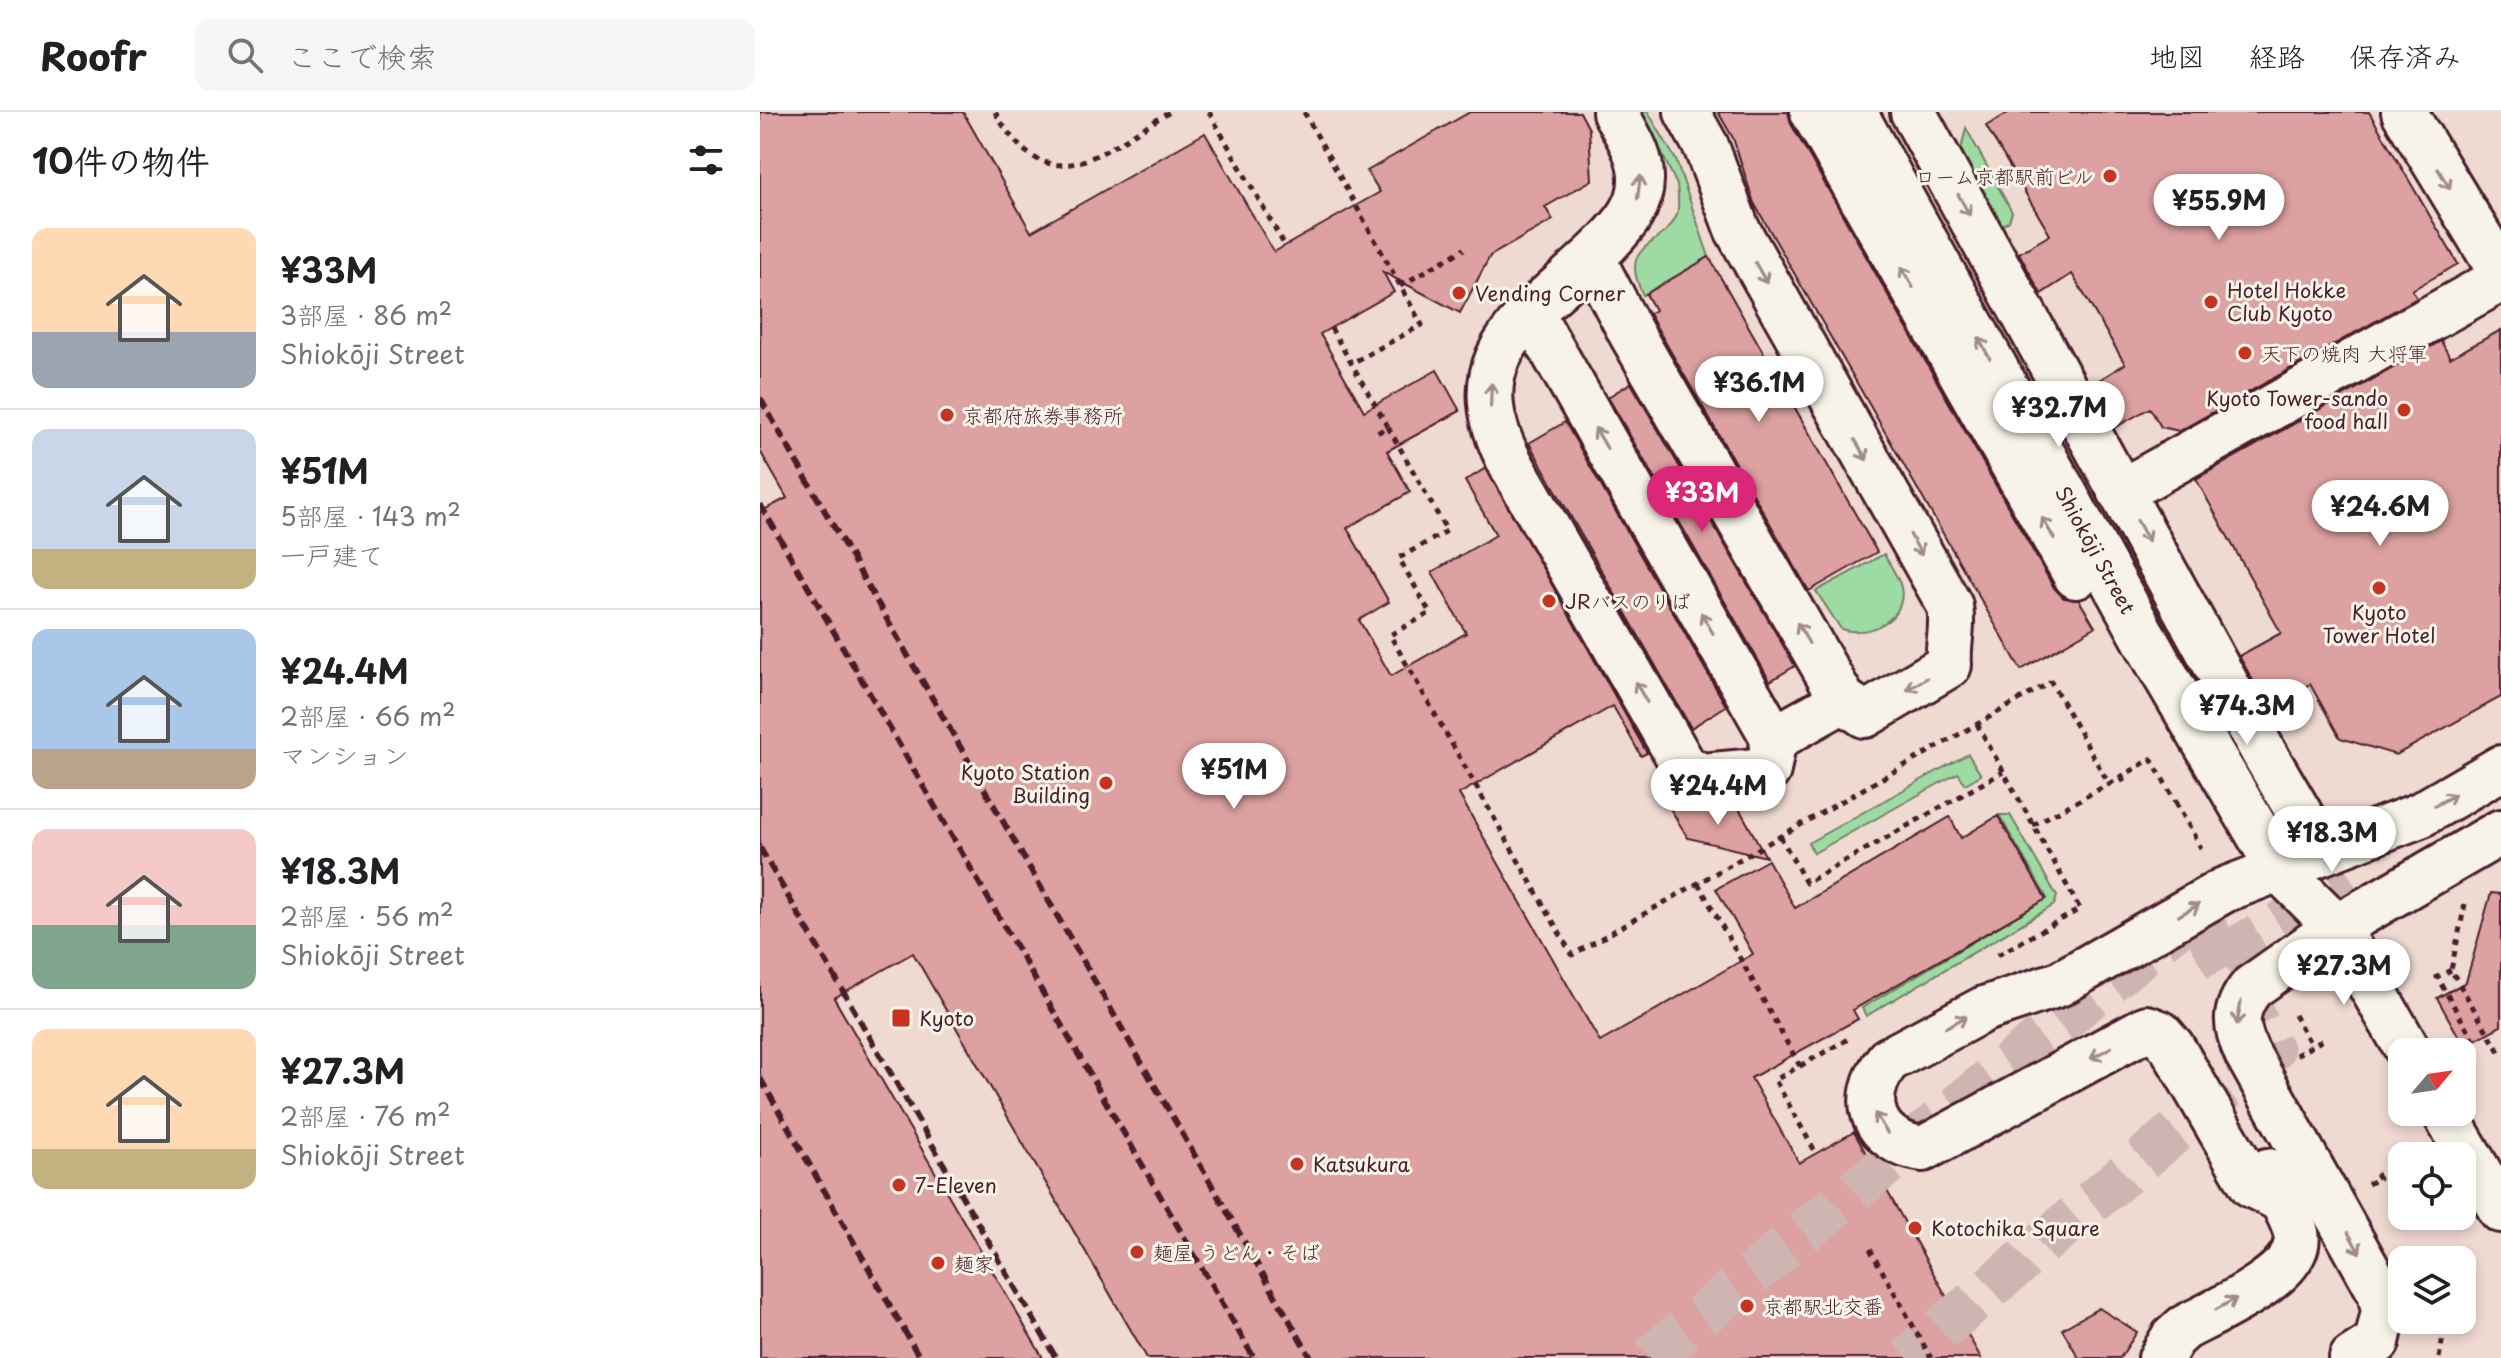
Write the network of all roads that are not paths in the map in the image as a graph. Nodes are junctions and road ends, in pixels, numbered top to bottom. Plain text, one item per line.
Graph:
1 (1615, 112) edge
2 (1687, 112) edge
3 (1813, 112) edge
4 (1854, 112) edge
5 (2404, 112) edge
6 (1926, 117) edge
7 (1592, 258) junction
8 (2501, 272) edge
9 (2501, 279) edge
10 (1530, 311) junction
11 (2121, 492) junction
12 (2157, 661) junction
13 (1843, 700) junction
14 (1774, 739) junction
15 (2501, 768) edge
16 (2501, 832) edge
17 (2322, 852) junction
18 (2279, 869) junction
19 (2337, 927) junction
20 (2401, 1038) edge
21 (2452, 1126) edge
22 (2501, 1210) edge
23 (2161, 1358) edge
24 (2352, 1358) edge

7 -> 1 street
2 -> 13 street
12 -> 3 street
12 -> 4 street, Shiokōji Street
5 -> 8 street
6 -> 11 street, Shiokōji Street
7 - 10 street
13 -> 7 street
9 - 11 street
14 -> 10 street
14 -> 10 street
11 -> 17 street, Shiokōji Street
12 - 18 street, Shiokōji Street
13 - 14 street
17 -> 15 street
16 - 19 street
17 - 18 street
17 - 19 street, Shiokōji Street
18 - 19 street, Shiokōji Street
23 -> 18 street
19 - 20 street, Shiokōji Street
19 -> 24 street
21 - 22 street

